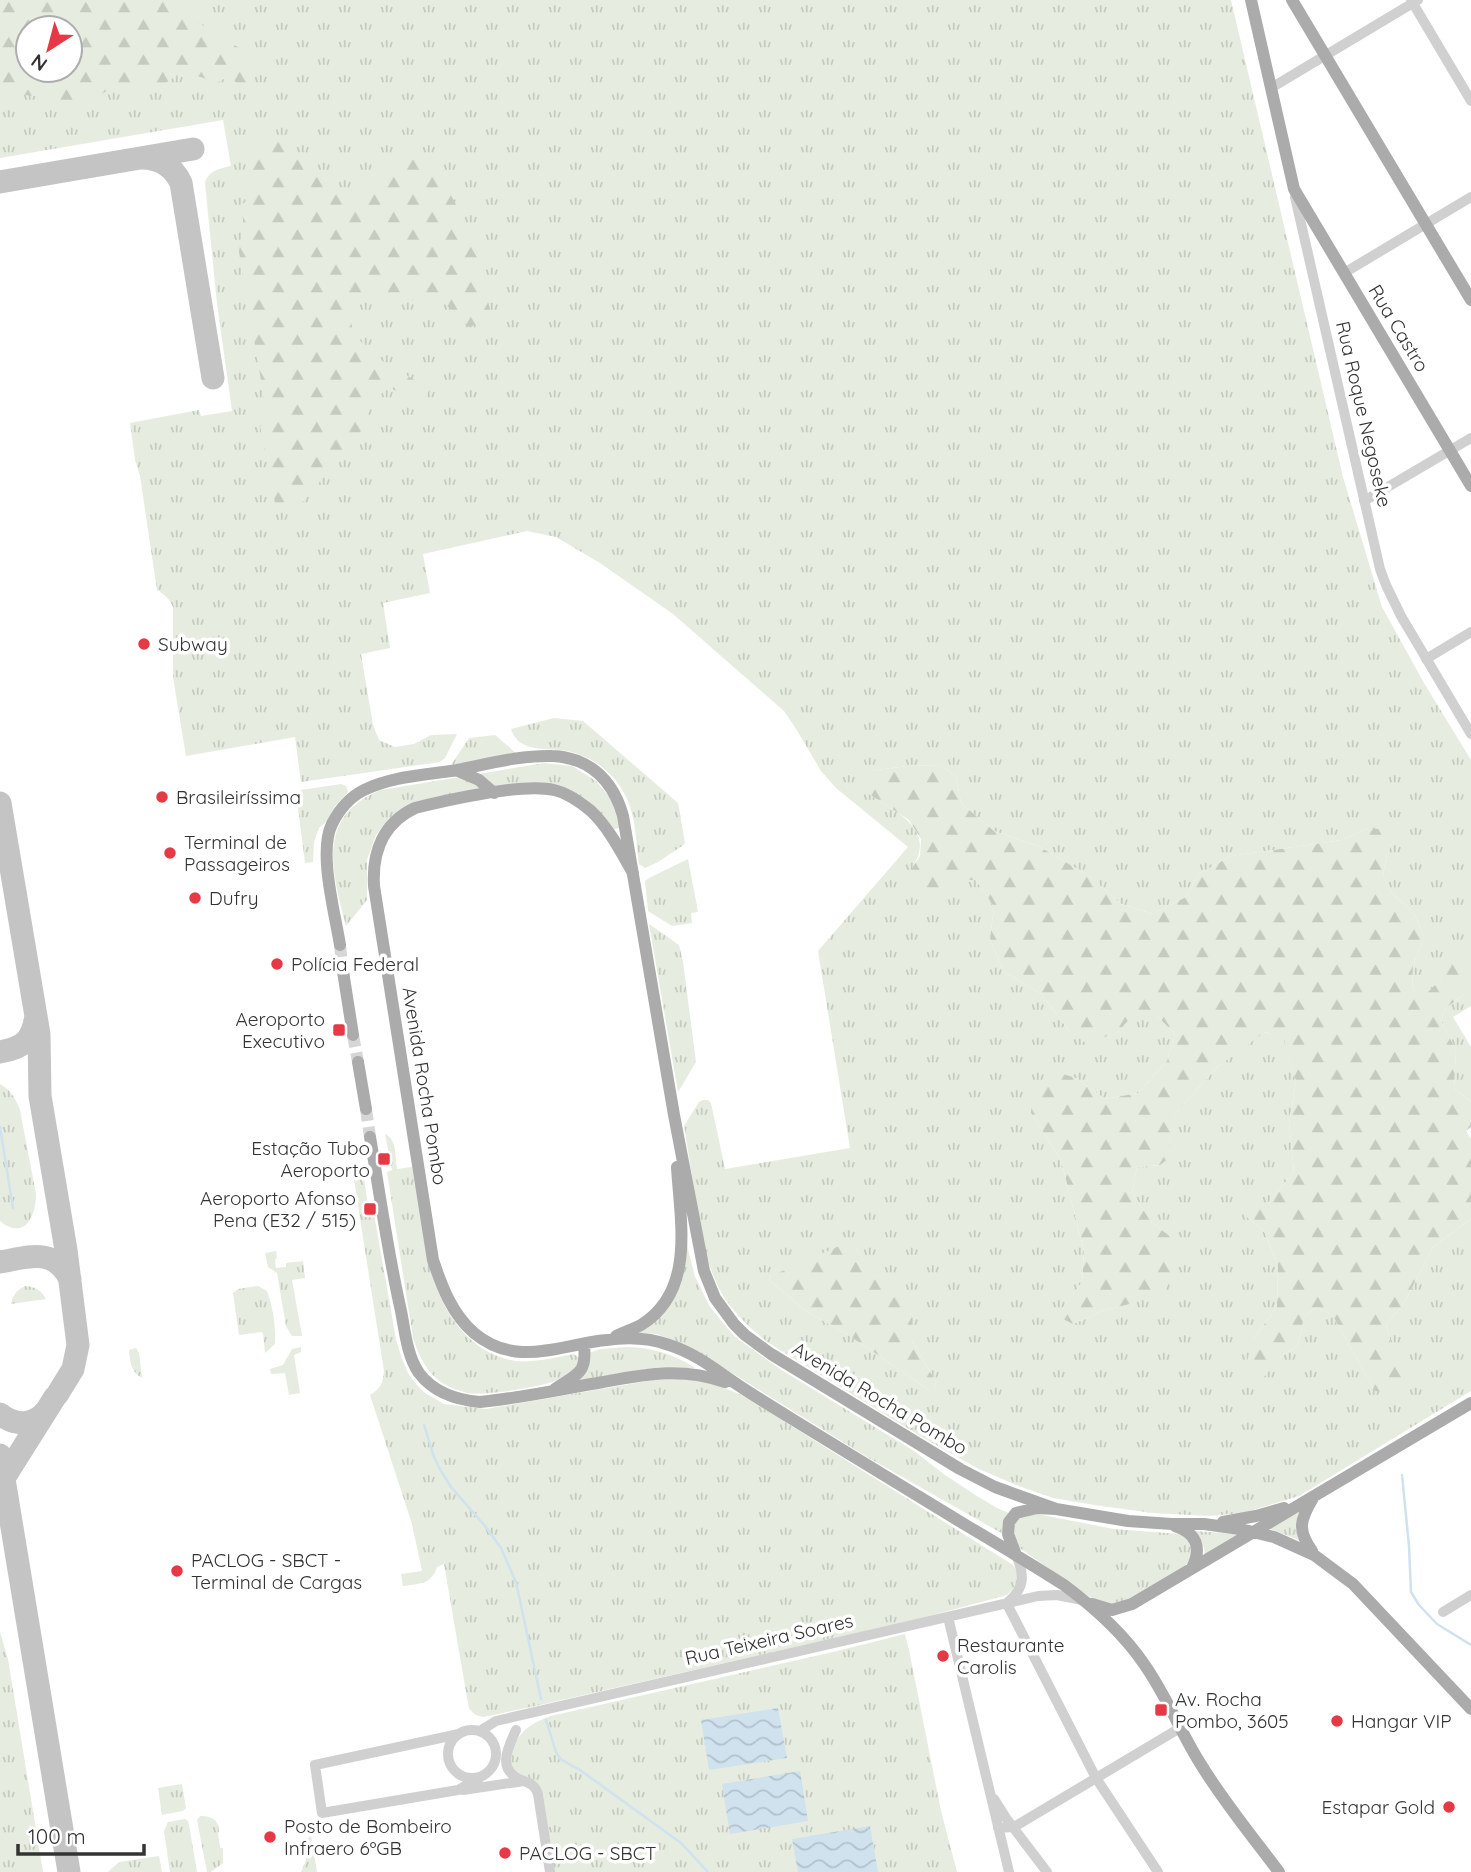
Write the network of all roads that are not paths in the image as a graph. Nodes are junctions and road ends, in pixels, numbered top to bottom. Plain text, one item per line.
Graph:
1 (1251, 0) edge
2 (1292, 0) edge
3 (1414, 1) edge
4 (1325, 55) junction
5 (1271, 88) junction
6 (1471, 101) edge
7 (1294, 189) junction
8 (1471, 197) edge
9 (1426, 224) junction
10 (1323, 238) junction
11 (1308, 251) junction
12 (1344, 273) junction
13 (1471, 300) edge
14 (1471, 438) edge
15 (1450, 451) junction
16 (1471, 486) edge
17 (1364, 501) junction
18 (1471, 632) edge
19 (1426, 659) junction
20 (1471, 734) edge
21 (456, 770) junction
22 (494, 793) junction
23 (633, 873) junction
24 (340, 944) tunnel mouth
25 (342, 965) tunnel mouth
26 (354, 1035) tunnel mouth
27 (358, 1062) tunnel mouth
28 (366, 1109) tunnel mouth
29 (674, 1115) junction
30 (370, 1137) tunnel mouth
31 (606, 1340) junction
32 (584, 1344) junction
33 (552, 1391) junction
34 (754, 1396) junction
35 (1471, 1403) edge
36 (1313, 1496) junction
37 (1056, 1509) junction
38 (1172, 1524) junction
39 (1204, 1524) junction
40 (1255, 1531) junction
41 (1016, 1555) junction
42 (1314, 1555) junction
43 (1192, 1568) junction
44 (1471, 1595) edge
45 (1086, 1601) junction
46 (1007, 1604) junction
47 (1443, 1612) dead end
48 (948, 1617) junction
49 (1471, 1709) edge
50 (539, 1712) junction
51 (1180, 1728) junction
52 (516, 1730) junction
53 (480, 1731) junction
54 (458, 1734) junction
55 (496, 1758) junction
56 (484, 1775) junction
57 (1096, 1778) junction
58 (524, 1781) junction
59 (458, 1790) junction
60 (1001, 1822) junction
61 (1014, 1827) junction
62 (550, 1872) edge
63 (1009, 1872) edge
64 (1047, 1872) edge
65 (1158, 1872) edge
66 (1279, 1872) edge

1 - 5 main road, Rua Roque Negoseke
2 - 4 main road
3 - 4 street
3 - 6 street
4 - 5 street
4 - 9 main road
5 - 7 main road, Rua Roque Negoseke
7 - 10 main road, Rua Castro
7 - 11 street, Rua Roque Negoseke
8 - 9 street
9 - 12 street
9 - 13 main road
10 - 11 street
10 - 12 main road, Rua Castro
11 - 17 street, Rua Roque Negoseke
12 - 15 main road, Rua Castro
14 - 15 street
15 - 16 main road, Rua Castro
15 - 17 street
17 - 19 street, Rua Roque Negoseke
18 - 19 street
19 - 20 street, Rua Roque Negoseke
21 - 22 main road
21 - 23 main road, Avenida Rocha Pombo
21 - 24 main road, Avenida Rocha Pombo
22 - 23 main road, Avenida Rocha Pombo
22 - 32 main road, Avenida Rocha Pombo
23 - 29 main road, Avenida Rocha Pombo
25 - 26 main road
27 - 28 main road
29 - 31 main road
29 - 37 main road, Avenida Rocha Pombo
30 - 33 main road, Avenida Rocha Pombo
31 - 32 main road, Avenida Rocha Pombo
31 - 34 main road, Avenida Rocha Pombo
32 - 33 main road
33 - 34 main road, Avenida Rocha Pombo
34 - 41 main road, Avenida Rocha Pombo
35 - 36 main road, Rua Teixeira Soares
36 - 39 main road, Rua Teixeira Soares
36 - 40 main road, Rua Teixeira Soares
36 - 42 main road
37 - 38 main road
37 - 41 main road
38 - 39 main road
38 - 43 main road
39 - 40 main road
40 - 42 main road
40 - 43 main road, Rua Teixeira Soares
41 - 45 main road, Avenida Rocha Pombo
41 - 46 street
42 - 49 main road
43 - 45 main road, Rua Teixeira Soares
44 - 47 street
45 - 46 street, Rua Teixeira Soares
45 - 51 main road
46 - 48 street, Rua Teixeira Soares
46 - 57 street
48 - 50 street, Rua Teixeira Soares
48 - 60 street
50 - 52 street, Rua Teixeira Soares
50 - 53 street, Rua Teixeira Soares
51 - 57 street
51 - 66 main road
52 - 55 street, Rua Teixeira Soares
52 - 58 street
53 - 54 street
53 - 55 street
54 - 56 street
54 - 59 street
55 - 56 street
56 - 59 street
57 - 61 street
57 - 65 street
58 - 59 street
58 - 62 street
60 - 61 street
60 - 63 street
61 - 64 street

